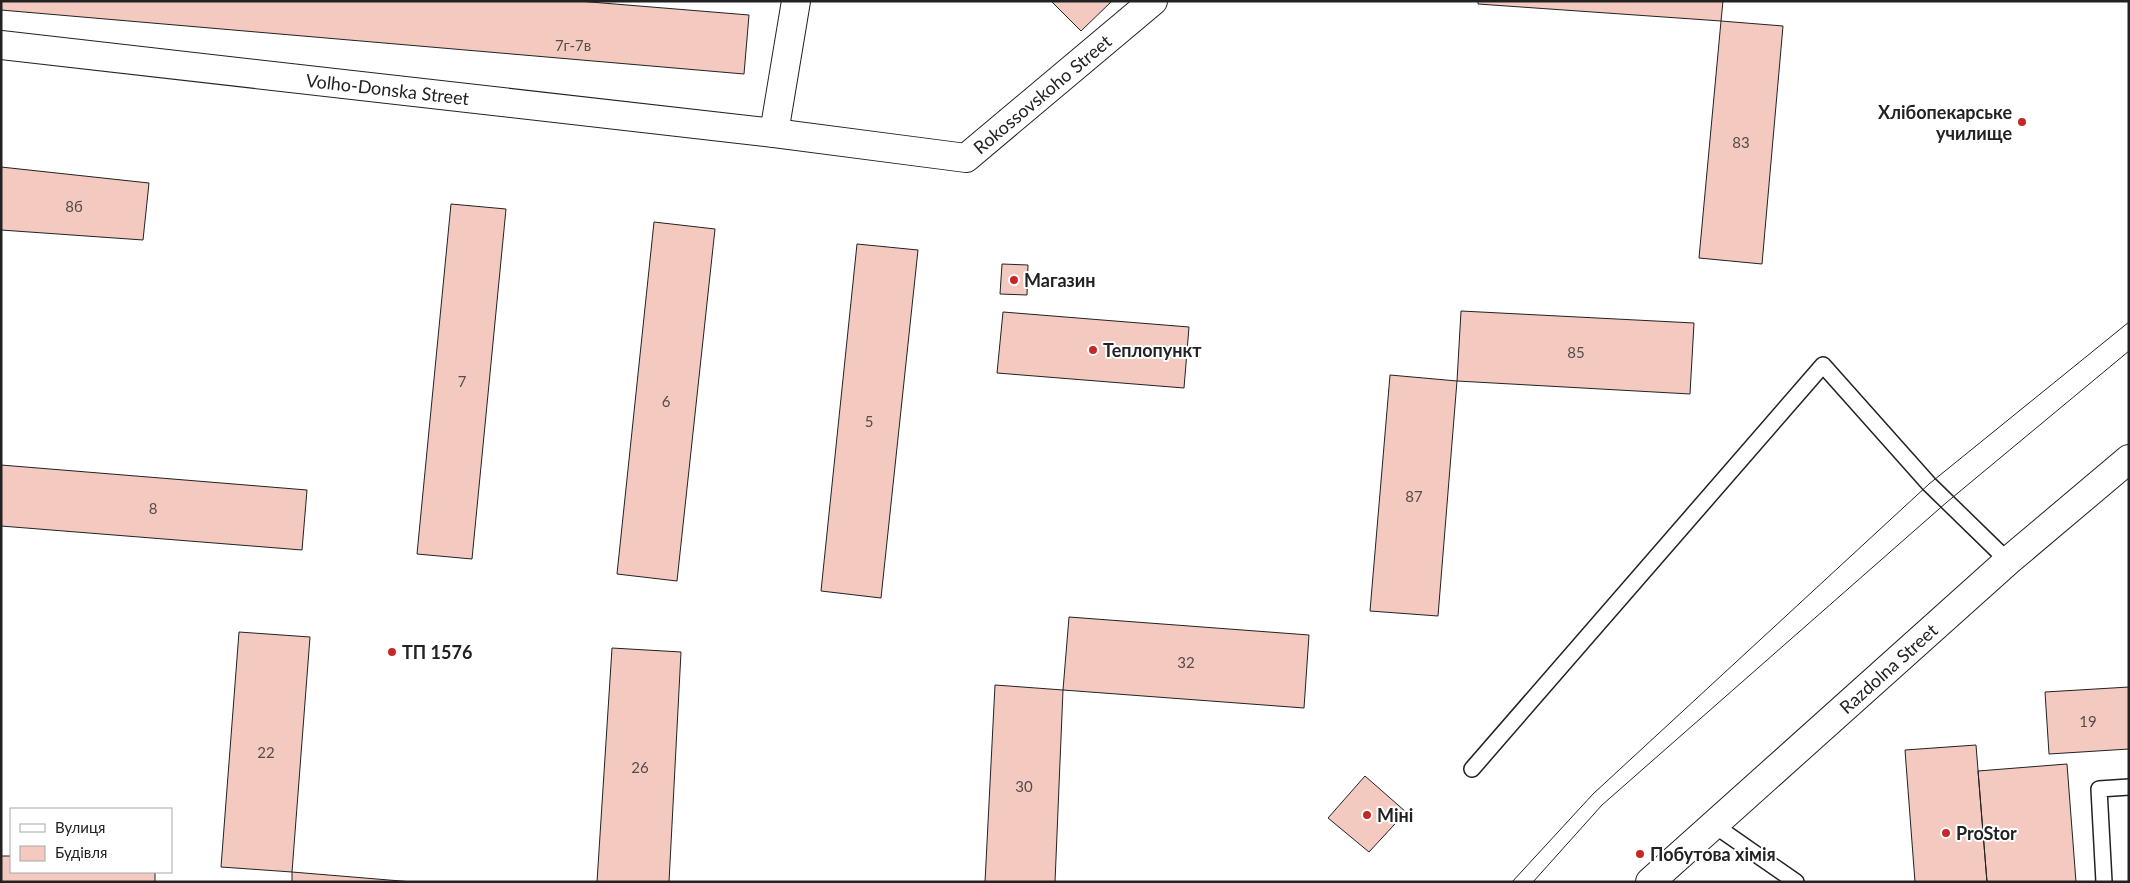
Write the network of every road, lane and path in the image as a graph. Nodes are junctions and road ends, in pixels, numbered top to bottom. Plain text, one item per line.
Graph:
1 (796, 1) edge
2 (1153, 1) edge
3 (1, 45) edge
4 (774, 133) junction
5 (2129, 459) edge
6 (2008, 561) junction
7 (1472, 769) dead end
8 (2129, 787) edge
9 (1714, 824) junction
10 (1650, 882) edge
11 (1796, 882) edge
12 (2104, 882) edge

1 - 4 street
2 - 4 street, Rokossovskoho Street
3 - 4 street, Volho-Donska Street
5 - 6 street, Razdolna Street
6 - 7 lane
6 - 9 street, Razdolna Street
8 - 12 lane
9 - 10 street, Razdolna Street
9 - 11 lane

